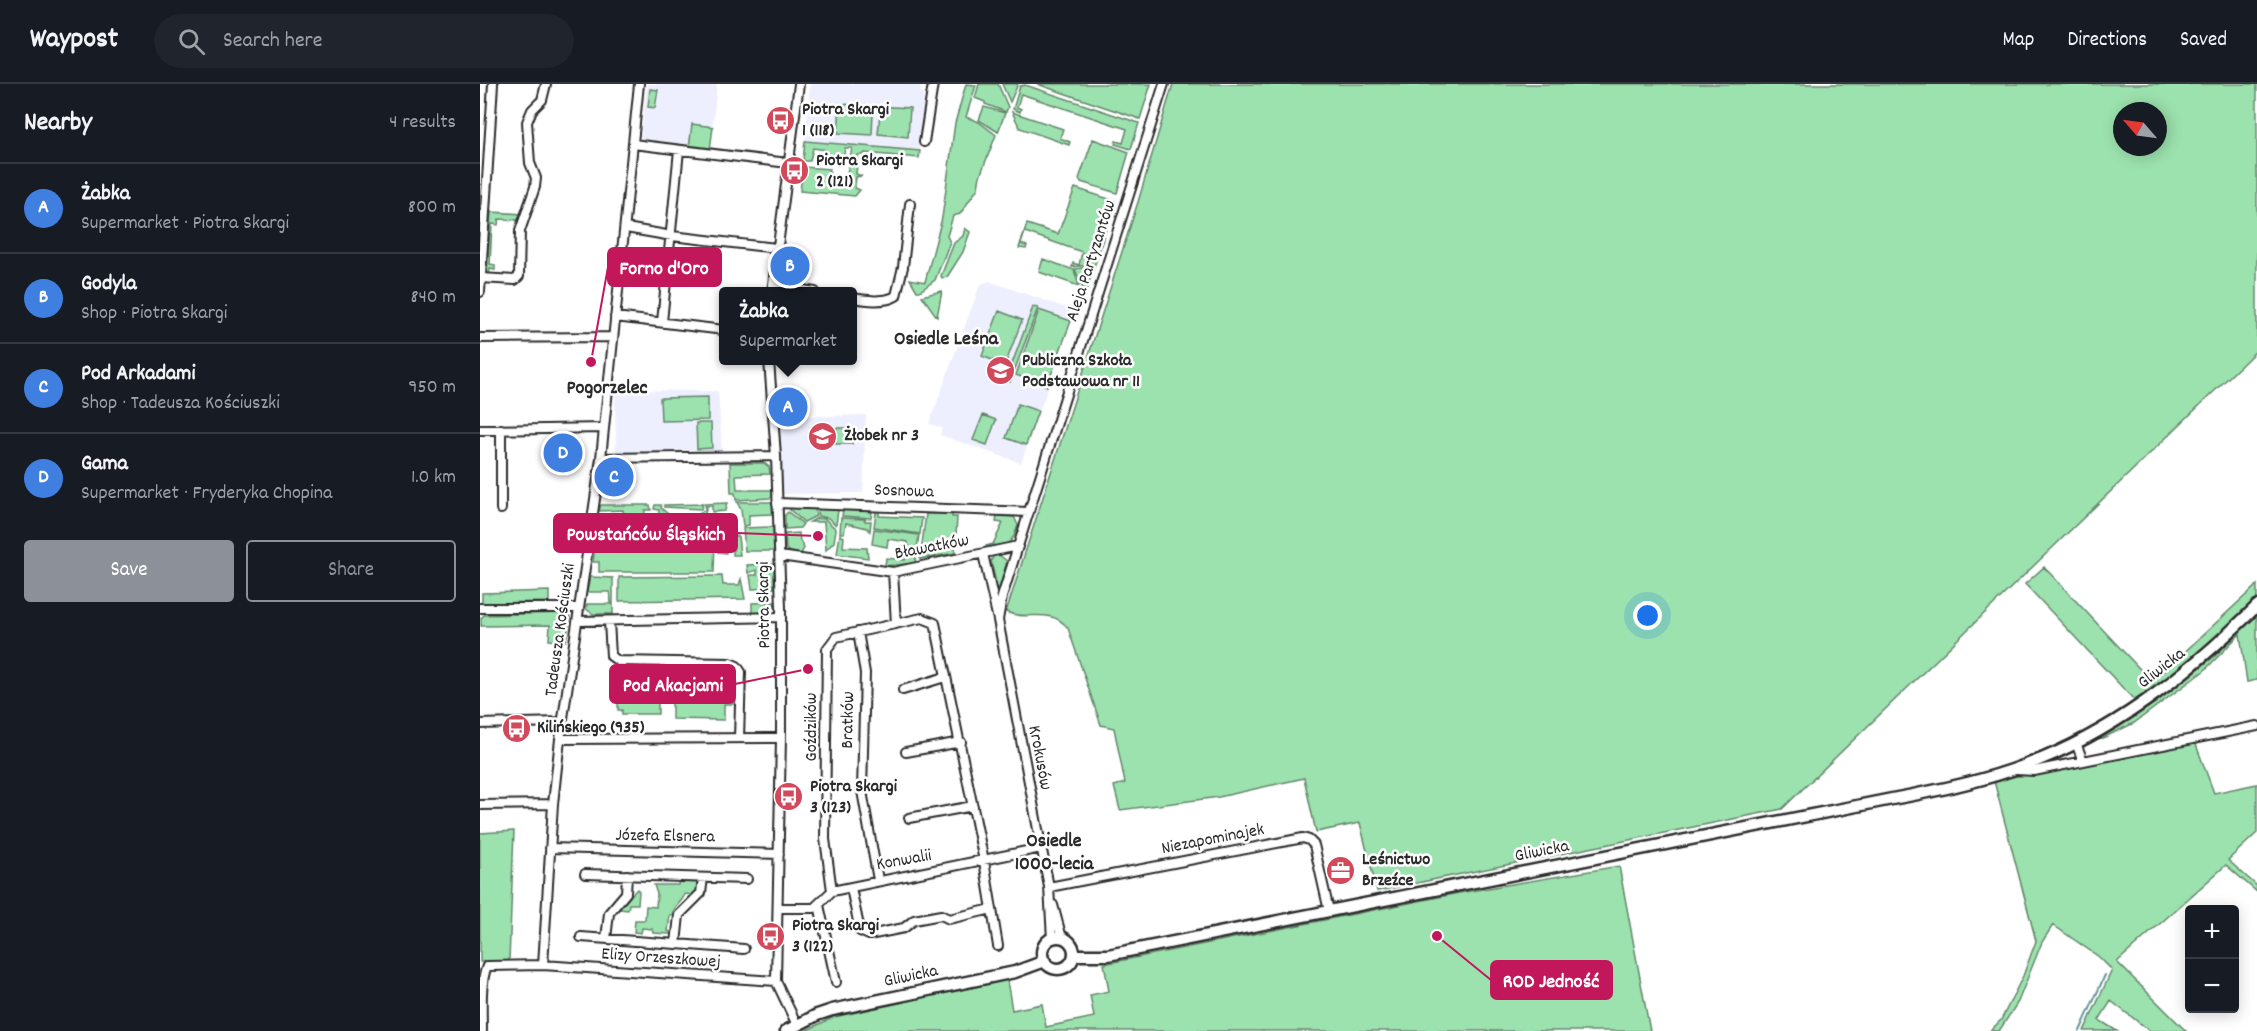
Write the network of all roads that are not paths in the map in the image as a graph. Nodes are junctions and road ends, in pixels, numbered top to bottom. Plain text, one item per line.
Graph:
1 (493, 84) edge
2 (546, 84) edge
3 (639, 84) edge
4 (799, 84) edge
5 (933, 84) edge
6 (1164, 84) edge
7 (924, 142) dead end
8 (633, 144) junction
9 (679, 150) junction
10 (788, 163) junction
11 (910, 204) dead end
12 (626, 228) junction
13 (672, 236) junction
14 (776, 248) junction
15 (481, 275) edge
16 (772, 287) edge
17 (480, 292) edge
18 (857, 299) edge
19 (615, 317) junction
20 (662, 322) junction
21 (719, 329) edge
22 (614, 337) junction
23 (480, 338) edge
24 (769, 365) edge
25 (604, 428) junction
26 (480, 429) edge
27 (501, 429) junction
28 (776, 456) junction
29 (601, 458) junction
30 (777, 503) junction
31 (501, 509) dead end
32 (1029, 512) junction
33 (1018, 546) junction
34 (982, 554) junction
35 (780, 556) junction
36 (893, 572) junction
37 (2257, 606) edge
38 (480, 608) edge
39 (579, 608) junction
40 (781, 617) junction
41 (998, 620) junction
42 (578, 621) junction
43 (609, 621) junction
44 (896, 624) junction
45 (858, 632) junction
46 (945, 677) junction
47 (903, 690) dead end
48 (562, 723) junction
49 (480, 724) edge
50 (2257, 726) edge
51 (739, 738) junction
52 (781, 738) junction
53 (560, 739) junction
54 (961, 742) junction
55 (2076, 743) junction
56 (906, 752) dead end
57 (2083, 761) junction
58 (2014, 769) junction
59 (553, 804) junction
60 (480, 805) edge
61 (973, 807) junction
62 (909, 818) dead end
63 (1041, 848) junction
64 (550, 849) junction
65 (779, 854) junction
66 (984, 861) junction
67 (585, 874) dead end
68 (627, 875) junction
69 (704, 878) junction
70 (747, 879) dead end
71 (878, 880) junction
72 (1049, 887) junction
73 (851, 888) junction
74 (832, 891) junction
75 (819, 905) junction
76 (778, 908) junction
77 (992, 909) junction
78 (1329, 911) junction
79 (580, 937) dead end
80 (606, 939) junction
81 (1057, 939) junction
82 (676, 944) junction
83 (998, 946) dead end
84 (744, 950) dead end
85 (1074, 955) junction
86 (1045, 961) junction
87 (543, 966) junction
88 (776, 981) junction
89 (836, 982) dead end
90 (481, 985) edge
91 (797, 1025) junction
92 (482, 1031) edge
93 (786, 1031) edge

1 - 15 street
2 - 15 street
3 - 8 street, Tadeusza Kościuszki
4 - 10 street
5 - 7 street
6 - 32 street, Aleja Partyzantów
8 - 9 street
8 - 12 street, Tadeusza Kościuszki
9 - 10 street
9 - 13 street
10 - 14 street
11 - 18 street
12 - 13 street
12 - 19 street, Tadeusza Kościuszki
13 - 14 street
13 - 20 street
14 - 16 street
15 - 17 street
19 - 20 street
19 - 22 street, Tadeusza Kościuszki
20 - 21 street
22 - 23 street
22 - 25 street, Tadeusza Kościuszki
24 - 28 street, Piotra Skargi
25 - 27 street
25 - 29 street, Tadeusza Kościuszki
26 - 27 street
27 - 31 street
28 - 29 street
28 - 30 street, Piotra Skargi
29 - 39 street, Tadeusza Kościuszki
30 - 32 street, Sosnowa
30 - 35 street, Piotra Skargi
32 - 33 street, Aleja Partyzantów
33 - 34 street, Bławatków
33 - 41 street, Aleja Partyzantów
34 - 36 street, Bławatków
34 - 41 street, Krokusów
35 - 36 street, Bławatków
35 - 40 street, Piotra Skargi
36 - 44 street
37 - 55 main road, Gliwicka
38 - 39 street
39 - 42 street, Tadeusza Kościuszki
40 - 43 street
40 - 52 street, Piotra Skargi
41 - 63 street, Krokusów
42 - 43 street
42 - 48 street, Tadeusza Kościuszki
43 - 51 street
44 - 45 street
44 - 46 street
45 - 71 street, Bratków
45 - 74 street, Goździków
46 - 47 street
46 - 54 street
48 - 49 street
48 - 53 street, Tadeusza Kościuszki
50 - 57 street, Gliwicka
51 - 52 street
51 - 53 street
52 - 65 street, Piotra Skargi
53 - 59 street, Tadeusza Kościuszki
54 - 56 street
54 - 61 street
55 - 57 street
55 - 58 main road, Gliwicka
57 - 58 street, Gliwicka
58 - 78 main road, Gliwicka
59 - 60 street
59 - 64 street, Tadeusza Kościuszki
61 - 62 street
61 - 66 street
63 - 66 street, Konwalii
63 - 72 street, Krokusów
64 - 65 street, Józefa Elsnera
64 - 87 street, Tadeusza Kościuszki
65 - 76 street, Piotra Skargi
66 - 71 street, Konwalii
66 - 77 street
67 - 68 street
68 - 69 street
68 - 80 street, Elizy Orzeszkowej
69 - 70 street
69 - 82 street, Elizy Orzeszkowej
71 - 73 street, Konwalii
72 - 78 street, Niezapominajek
72 - 81 street, Krokusów
73 - 74 street, Konwalii
73 - 77 street
74 - 75 street
75 - 76 street
75 - 89 street
76 - 88 street, Piotra Skargi
77 - 83 street
78 - 85 main road, Gliwicka
79 - 80 street, Elizy Orzeszkowej
80 - 82 street, Elizy Orzeszkowej
81 - 85 main road
81 - 86 main road
82 - 84 street, Elizy Orzeszkowej
85 - 86 main road
86 - 91 main road, Gliwicka
87 - 88 street, Elizy Orzeszkowej
87 - 90 street, Elizy Orzeszkowej
88 - 91 street, Piotra Skargi
90 - 92 street
91 - 93 main road, Gliwicka

